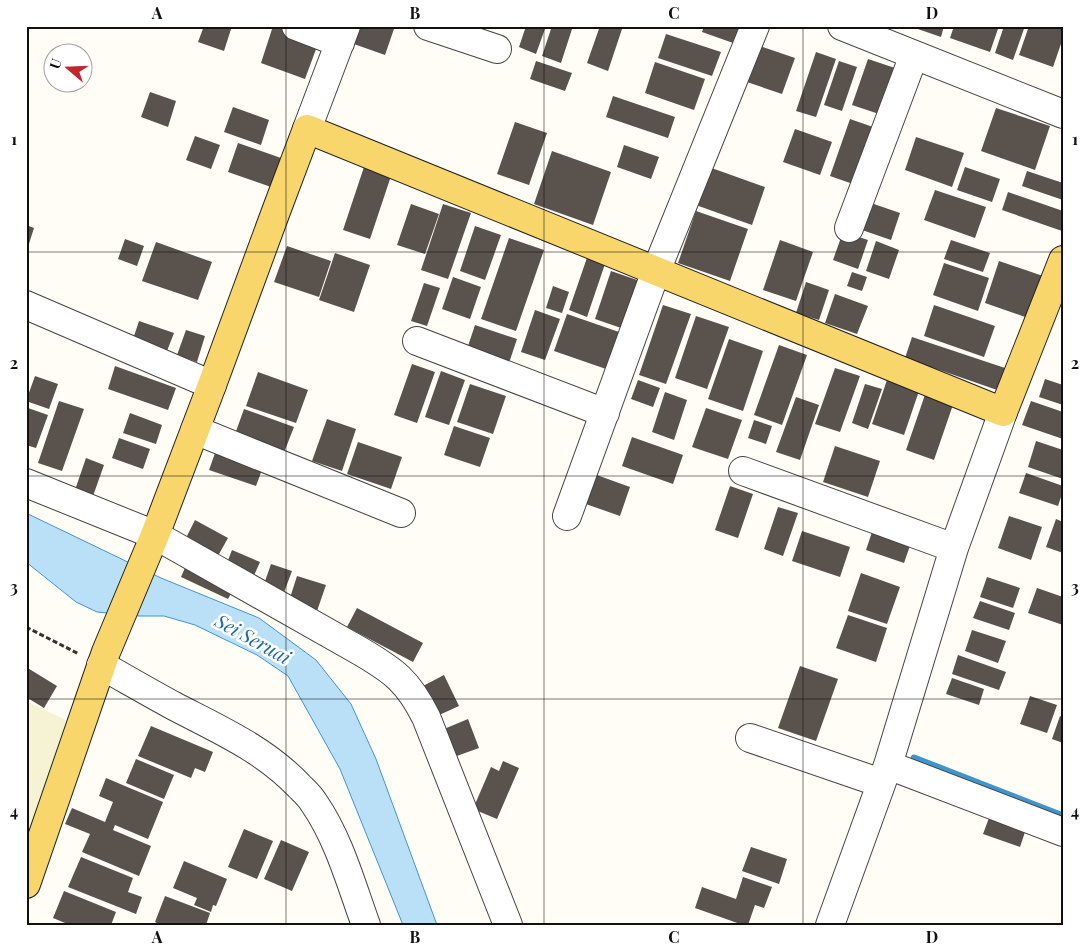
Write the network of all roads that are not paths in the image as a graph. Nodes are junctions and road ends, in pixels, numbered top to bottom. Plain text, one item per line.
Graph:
1 (296, 26) edge
2 (428, 26) edge
3 (755, 26) edge
4 (842, 26) edge
5 (343, 35) edge
6 (497, 49) dead end
7 (914, 55) junction
8 (1063, 114) edge
9 (307, 129) junction
10 (848, 228) dead end
11 (1063, 260) edge
12 (656, 271) junction
13 (26, 305) edge
14 (417, 341) dead end
15 (212, 385) junction
16 (1003, 412) junction
17 (604, 413) junction
18 (195, 430) junction
19 (743, 471) dead end
20 (26, 482) edge
21 (401, 513) dead end
22 (567, 516) dead end
23 (152, 544) junction
24 (954, 548) junction
25 (104, 658) junction
26 (750, 738) dead end
27 (885, 774) junction
28 (1063, 832) edge
29 (26, 884) edge
30 (366, 925) edge
31 (508, 925) edge
32 (830, 925) edge

1 - 5 street
2 - 6 street
3 - 12 street
4 - 7 street
5 - 9 street
7 - 8 street
7 - 10 street
9 - 12 main road
9 - 15 main road
11 - 16 main road
12 - 16 main road
12 - 17 street
13 - 15 street
14 - 17 street
15 - 18 main road
16 - 24 street
17 - 22 street
18 - 21 street
18 - 23 main road
19 - 24 street
20 - 23 street
23 - 25 main road
23 - 31 street
24 - 27 street
25 - 29 main road
25 - 30 street
26 - 27 street
27 - 28 street
27 - 32 street

